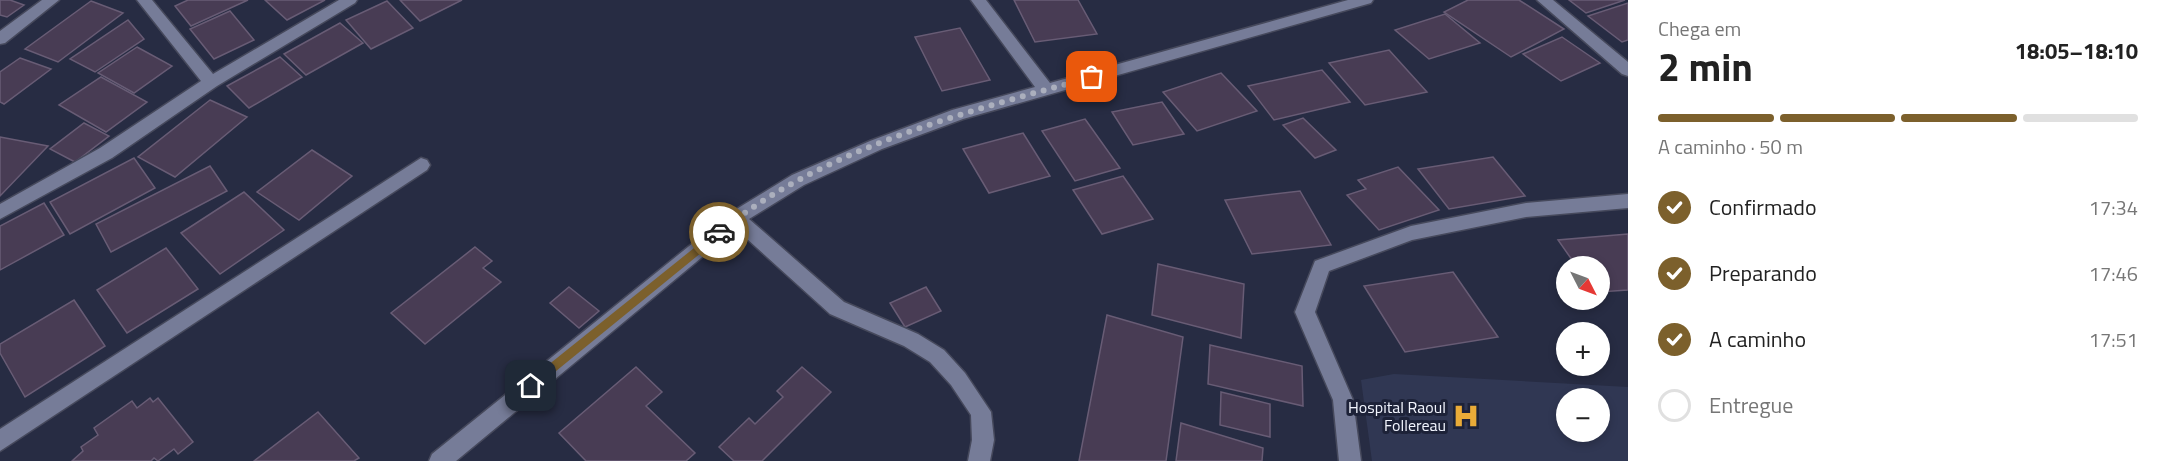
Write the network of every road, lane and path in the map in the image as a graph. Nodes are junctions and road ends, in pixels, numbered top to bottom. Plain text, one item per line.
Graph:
1 (52, 0) edge
2 (144, 0) edge
3 (350, 0) edge
4 (978, 0) edge
5 (1366, 0) edge
6 (1544, 0) edge
7 (0, 39) edge
8 (1628, 70) edge
9 (211, 82) junction
10 (1046, 89) junction
11 (421, 165) dead end
12 (1628, 201) edge
13 (0, 212) edge
14 (736, 218) junction
15 (0, 441) edge
16 (440, 461) edge
17 (980, 461) edge
18 (1350, 461) edge

1 - 7 street
2 - 9 street
3 - 9 street
4 - 10 street
5 - 10 street
6 - 8 street
9 - 13 street
10 - 14 street
11 - 15 street
12 - 18 street
14 - 16 street
14 - 17 street

